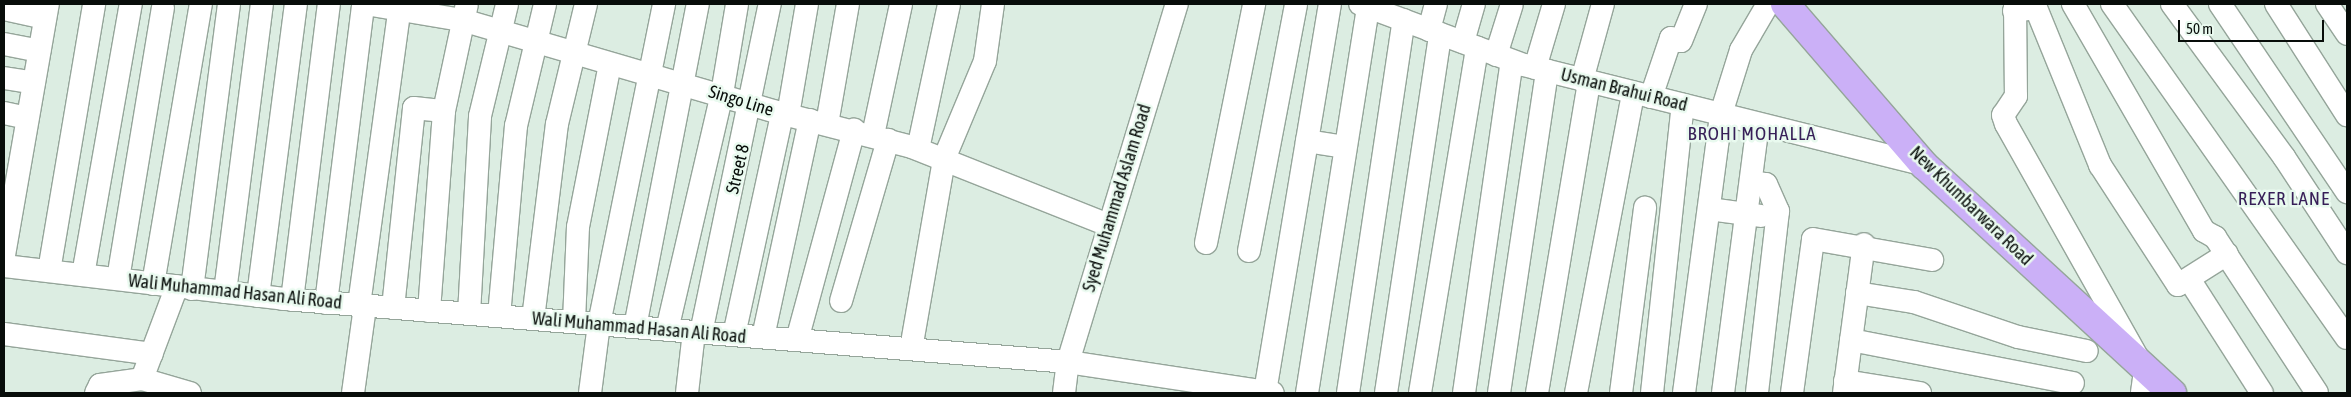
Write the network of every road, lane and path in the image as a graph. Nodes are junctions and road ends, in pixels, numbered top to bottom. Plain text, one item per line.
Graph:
1 (94, 4) edge
2 (131, 4) edge
3 (201, 4) edge
4 (229, 4) edge
5 (262, 4) edge
6 (296, 4) edge
7 (329, 4) edge
8 (365, 4) edge
9 (507, 4) edge
10 (545, 4) edge
11 (586, 4) edge
12 (664, 4) edge
13 (698, 4) edge
14 (737, 4) edge
15 (770, 4) edge
16 (807, 4) edge
17 (848, 4) edge
18 (901, 4) edge
19 (949, 4) edge
20 (993, 4) edge
21 (1177, 4) edge
22 (1254, 4) edge
23 (1296, 4) edge
24 (1330, 4) edge
25 (1436, 4) edge
26 (1474, 4) edge
27 (1512, 4) edge
28 (1554, 4) edge
29 (1603, 4) edge
30 (1696, 4) edge
31 (1768, 4) edge
32 (1785, 4) edge
33 (2073, 4) edge
34 (2112, 4) edge
35 (2172, 4) edge
36 (2220, 4) edge
37 (2276, 4) edge
38 (2327, 4) edge
39 (399, 7) edge
40 (2014, 7) edge
41 (164, 8) dead end
42 (4, 9) edge
43 (432, 9) edge
44 (1381, 9) edge
45 (46, 11) edge
46 (464, 12) edge
47 (500, 30) junction
48 (1434, 32) junction
49 (2347, 34) edge
50 (537, 40) junction
51 (4, 44) edge
52 (39, 50) junction
53 (575, 51) junction
54 (1487, 52) junction
55 (610, 64) junction
56 (1541, 69) junction
57 (649, 76) junction
58 (4, 78) edge
59 (1586, 81) junction
60 (34, 83) junction
61 (682, 84) junction
62 (722, 94) junction
63 (1642, 95) junction
64 (752, 104) junction
65 (1683, 105) junction
66 (444, 111) junction
67 (4, 113) edge
68 (785, 114) junction
69 (1721, 114) junction
70 (2347, 115) edge
71 (27, 118) junction
72 (819, 122) junction
73 (1758, 124) junction
74 (872, 135) junction
75 (1307, 141) junction
76 (1345, 147) junction
77 (918, 149) junction
78 (12, 153) edge
79 (944, 159) junction
80 (1924, 165) junction
81 (1751, 182) junction
82 (9, 189) edge
83 (2347, 192) edge
84 (1646, 208) dead end
85 (1709, 209) junction
86 (1746, 214) junction
87 (1777, 218) junction
88 (1108, 225) junction
89 (1642, 237) junction
90 (1670, 241) junction
91 (1206, 243) dead end
92 (1864, 244) junction
93 (1249, 251) dead end
94 (2347, 253) edge
95 (2227, 254) junction
96 (4, 255) edge
97 (1932, 260) dead end
98 (4, 266) edge
99 (49, 271) junction
100 (83, 275) junction
101 (118, 279) junction
102 (2189, 279) junction
103 (153, 284) junction
104 (184, 288) junction
105 (225, 292) junction
106 (1857, 293) junction
107 (258, 296) junction
108 (292, 300) junction
109 (841, 301) dead end
110 (326, 303) junction
111 (362, 305) junction
112 (393, 308) junction
113 (429, 311) junction
114 (470, 314) junction
115 (499, 316) junction
116 (533, 319) junction
117 (574, 322) junction
118 (599, 324) junction
119 (2097, 326) junction
120 (635, 328) junction
121 (667, 330) junction
122 (698, 332) junction
123 (4, 334) edge
124 (734, 335) junction
125 (762, 337) junction
126 (2347, 338) edge
127 (797, 340) junction
128 (1851, 340) junction
129 (911, 349) junction
130 (2086, 351) junction
131 (152, 354) junction
132 (1068, 362) junction
133 (142, 379) junction
134 (2144, 382) edge
135 (1844, 387) edge
136 (2071, 388) edge
137 (96, 393) edge
138 (190, 393) edge
139 (353, 393) edge
140 (590, 393) edge
141 (686, 393) edge
142 (1064, 393) edge
143 (1269, 393) edge
144 (1307, 393) edge
145 (1348, 393) edge
146 (1386, 393) edge
147 (1420, 393) edge
148 (1464, 393) edge
149 (1499, 393) edge
150 (1537, 393) edge
151 (1576, 393) edge
152 (1621, 393) edge
153 (1652, 393) edge
154 (1684, 393) edge
155 (1723, 393) edge
156 (1757, 393) edge
157 (1792, 393) edge
158 (1920, 393) edge
159 (2172, 393) edge
160 (2262, 393) edge
161 (2317, 393) edge

1 - 99 street
2 - 100 street
3 - 103 street
4 - 104 street
5 - 105 street
6 - 107 street
7 - 108 street
8 - 39 street, Singo Line
8 - 110 street
9 - 47 street
10 - 50 street
11 - 53 street
12 - 57 street
13 - 61 street
14 - 62 street
15 - 64 street, Street 8
16 - 68 street
17 - 72 street
18 - 74 street
19 - 77 street
20 - 79 street
21 - 88 street, Syed Muhammad Aslam Road
22 - 91 street
23 - 93 street
24 - 75 street
25 - 48 street
26 - 54 street
27 - 54 street
28 - 56 street
29 - 59 street
30 - 63 street
31 - 69 street
32 - 80 main road, New Khumbarwara Road
33 - 95 street
34 - 126 street
35 - 94 street
36 - 83 street
37 - 70 street
38 - 49 street
39 - 43 street, Singo Line
39 - 111 street
40 - 102 street
40 - 134 street
41 - 101 street
42 - 45 street
43 - 46 street, Singo Line
44 - 48 street, Usman Brahui Road
44 - 76 street
44 - 145 street
45 - 52 street
46 - 47 street, Singo Line
46 - 66 street
47 - 50 street, Singo Line
47 - 114 street
48 - 54 street, Usman Brahui Road
48 - 146 street
50 - 53 street, Singo Line
50 - 115 street
51 - 52 street
52 - 60 street
53 - 55 street, Singo Line
53 - 116 street
54 - 56 street, Usman Brahui Road
54 - 147 street
54 - 148 street
55 - 57 street, Singo Line
55 - 117 street
56 - 59 street, Usman Brahui Road
56 - 149 street
57 - 61 street, Singo Line
57 - 118 street
58 - 60 street
59 - 63 street, Usman Brahui Road
59 - 150 street
60 - 71 street
61 - 62 street, Singo Line
61 - 120 street
62 - 64 street, Singo Line
62 - 121 street
63 - 65 street, Usman Brahui Road
63 - 151 street
64 - 68 street, Singo Line
64 - 122 street, Street 8
65 - 69 street, Usman Brahui Road
65 - 90 street
66 - 112 street
66 - 113 street
67 - 71 street
68 - 72 street, Singo Line
68 - 124 street
69 - 73 street, Usman Brahui Road
69 - 85 street
71 - 78 street
72 - 74 street, Singo Line
72 - 125 street
73 - 80 street, Usman Brahui Road
73 - 81 street
74 - 77 street, Singo Line
74 - 109 street
74 - 127 street
75 - 76 street
75 - 143 street
76 - 144 street
77 - 79 street, Singo Line
78 - 82 street
79 - 88 street, Singo Line
79 - 129 street
80 - 119 main road, New Khumbarwara Road
81 - 86 street
81 - 87 street
82 - 96 street
84 - 89 street
85 - 86 street
85 - 154 street
86 - 87 street
86 - 155 street
87 - 156 street
88 - 132 street, Syed Muhammad Aslam Road
89 - 90 street
89 - 152 street
90 - 153 street
92 - 97 street
92 - 106 street
92 - 157 street
95 - 102 street
95 - 161 street
98 - 99 street, Wali Muhammad Hasan Ali Road
99 - 100 street, Wali Muhammad Hasan Ali Road
100 - 101 street, Wali Muhammad Hasan Ali Road
101 - 103 street, Wali Muhammad Hasan Ali Road
102 - 160 street
103 - 104 street, Wali Muhammad Hasan Ali Road
104 - 105 street, Wali Muhammad Hasan Ali Road
104 - 131 street
105 - 107 street, Wali Muhammad Hasan Ali Road
106 - 128 street
106 - 130 street
107 - 108 street, Wali Muhammad Hasan Ali Road
108 - 110 street, Wali Muhammad Hasan Ali Road
110 - 111 street, Wali Muhammad Hasan Ali Road
111 - 112 street, Wali Muhammad Hasan Ali Road
111 - 139 street
112 - 113 street, Wali Muhammad Hasan Ali Road
113 - 114 street, Wali Muhammad Hasan Ali Road
114 - 115 street, Wali Muhammad Hasan Ali Road
115 - 116 street, Wali Muhammad Hasan Ali Road
116 - 117 street, Wali Muhammad Hasan Ali Road
117 - 118 street, Wali Muhammad Hasan Ali Road
118 - 120 street, Wali Muhammad Hasan Ali Road
118 - 140 street
119 - 130 street
119 - 134 main road, New Khumbarwara Road
120 - 121 street, Wali Muhammad Hasan Ali Road
121 - 122 street, Wali Muhammad Hasan Ali Road
122 - 124 street, Wali Muhammad Hasan Ali Road
122 - 141 street, Street 8
123 - 131 street
124 - 125 street, Wali Muhammad Hasan Ali Road
125 - 127 street, Wali Muhammad Hasan Ali Road
127 - 129 street, Wali Muhammad Hasan Ali Road
128 - 135 street
128 - 136 street
129 - 132 street, Wali Muhammad Hasan Ali Road
130 - 136 street
131 - 133 street
132 - 142 street, Syed Muhammad Aslam Road
132 - 143 street, Wali Muhammad Hasan Ali Road
133 - 137 street
133 - 138 street
134 - 159 main road, New Khumbarwara Road
135 - 158 street

